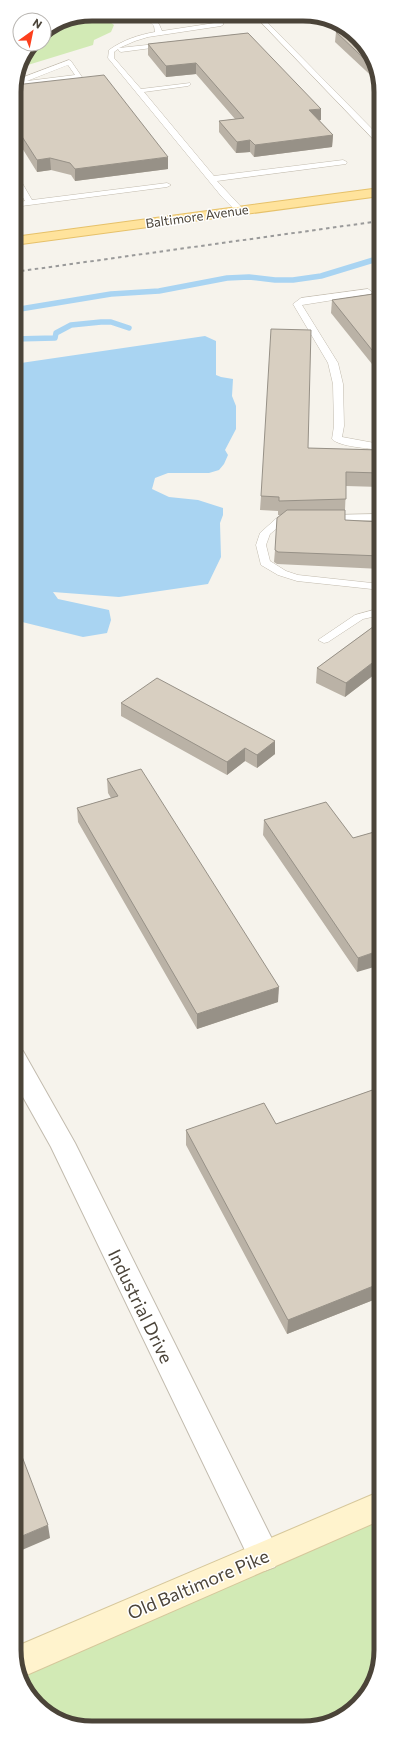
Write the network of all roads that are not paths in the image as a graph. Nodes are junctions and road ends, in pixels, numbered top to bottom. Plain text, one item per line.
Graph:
1 (152, 21) edge
2 (263, 21) edge
3 (221, 24) dead end
4 (159, 34) junction
5 (171, 45) edge
6 (111, 51) junction
7 (22, 80) edge
8 (22, 82) edge
9 (188, 84) dead end
10 (139, 90) junction
11 (374, 136) edge
12 (343, 162) dead end
13 (212, 179) junction
14 (167, 185) dead end
15 (21, 188) edge
16 (374, 193) edge
17 (30, 203) junction
18 (21, 204) edge
19 (240, 210) junction
20 (21, 239) edge
21 (368, 292) dead end
22 (374, 446) edge
23 (374, 517) edge
24 (306, 518) edge
25 (321, 518) edge
26 (374, 586) edge
27 (374, 613) edge
28 (324, 640) dead end
29 (21, 1070) edge
30 (374, 1509) edge
31 (264, 1556) junction
32 (22, 1660) edge

1 - 4 lane
2 - 11 lane
3 - 4 lane
4 - 6 lane
5 - 6 lane
6 - 10 lane
7 - 8 lane
9 - 10 lane
10 - 13 lane
12 - 13 lane
13 - 19 lane
14 - 17 lane
15 - 17 lane
16 - 19 main road, Baltimore Avenue
17 - 18 lane
19 - 20 main road, Baltimore Avenue
21 - 22 lane
23 - 25 lane
24 - 26 lane
27 - 28 lane
29 - 31 street, Industrial Drive
30 - 31 main road, Old Baltimore Pike
31 - 32 main road, Old Baltimore Pike

